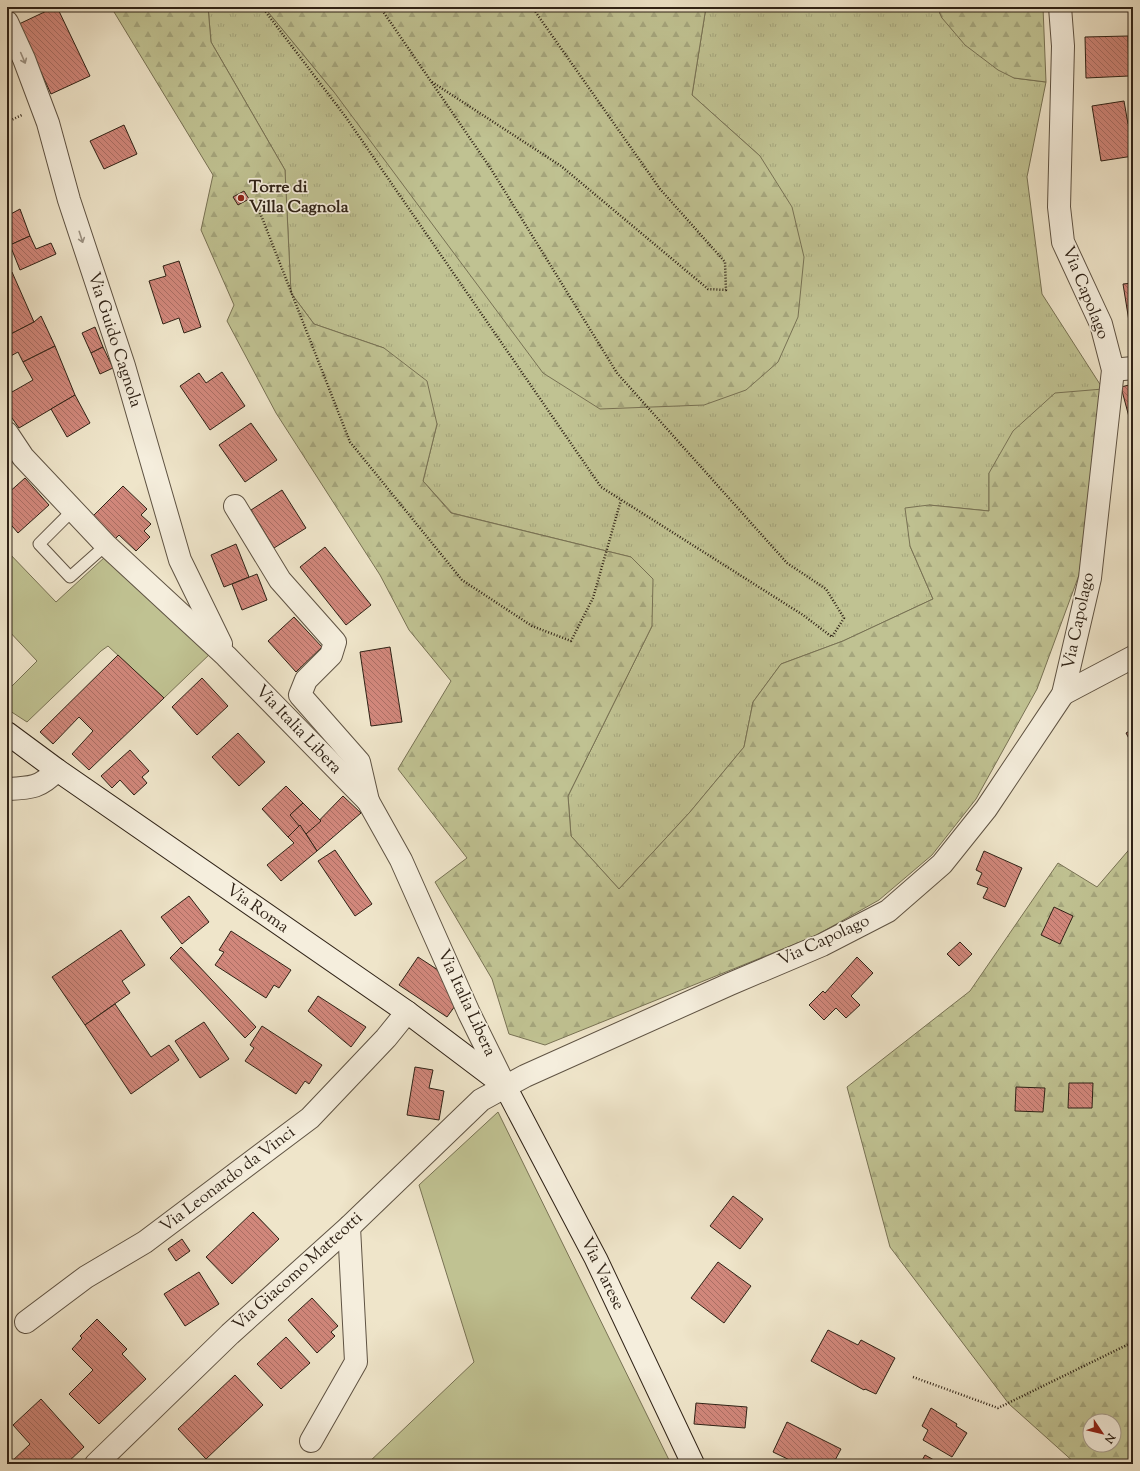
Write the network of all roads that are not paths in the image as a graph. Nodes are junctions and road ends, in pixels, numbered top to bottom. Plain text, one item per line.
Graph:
1 (1060, 7) edge
2 (7, 22) edge
3 (1123, 369) edge
4 (7, 433) edge
5 (15, 461) edge
6 (235, 506) dead end
7 (73, 510) junction
8 (106, 545) junction
9 (226, 656) junction
10 (1133, 657) edge
11 (1063, 694) junction
12 (7, 733) edge
13 (57, 770) junction
14 (7, 788) edge
15 (368, 801) junction
16 (407, 1012) junction
17 (505, 1086) junction
18 (349, 1227) junction
19 (26, 1322) dead end
20 (311, 1441) dead end
21 (96, 1464) edge
22 (693, 1464) edge

1 - 3 street, Via Capolago
2 -> 9 street, Via Guido Cagnola
3 - 11 street, Via Capolago
4 - 5 street, Via Italia Libera
5 - 7 street, Via Italia Libera
6 - 15 street
7 - 8 street, Via Italia Libera
7 - 8 lane
8 - 9 street, Via Italia Libera
9 - 15 street, Via Italia Libera
10 - 11 street, Via Capolago
11 - 17 street, Via Capolago
12 - 13 street, Via Roma
13 - 14 street
13 - 16 street, Via Roma
15 - 17 street, Via Italia Libera
16 - 17 street, Via Roma
16 - 19 street, Via Leonardo da Vinci
17 - 18 street, Via Giacomo Matteotti
17 - 22 street, Via Varese
18 - 20 street
18 - 21 street, Via Giacomo Matteotti

